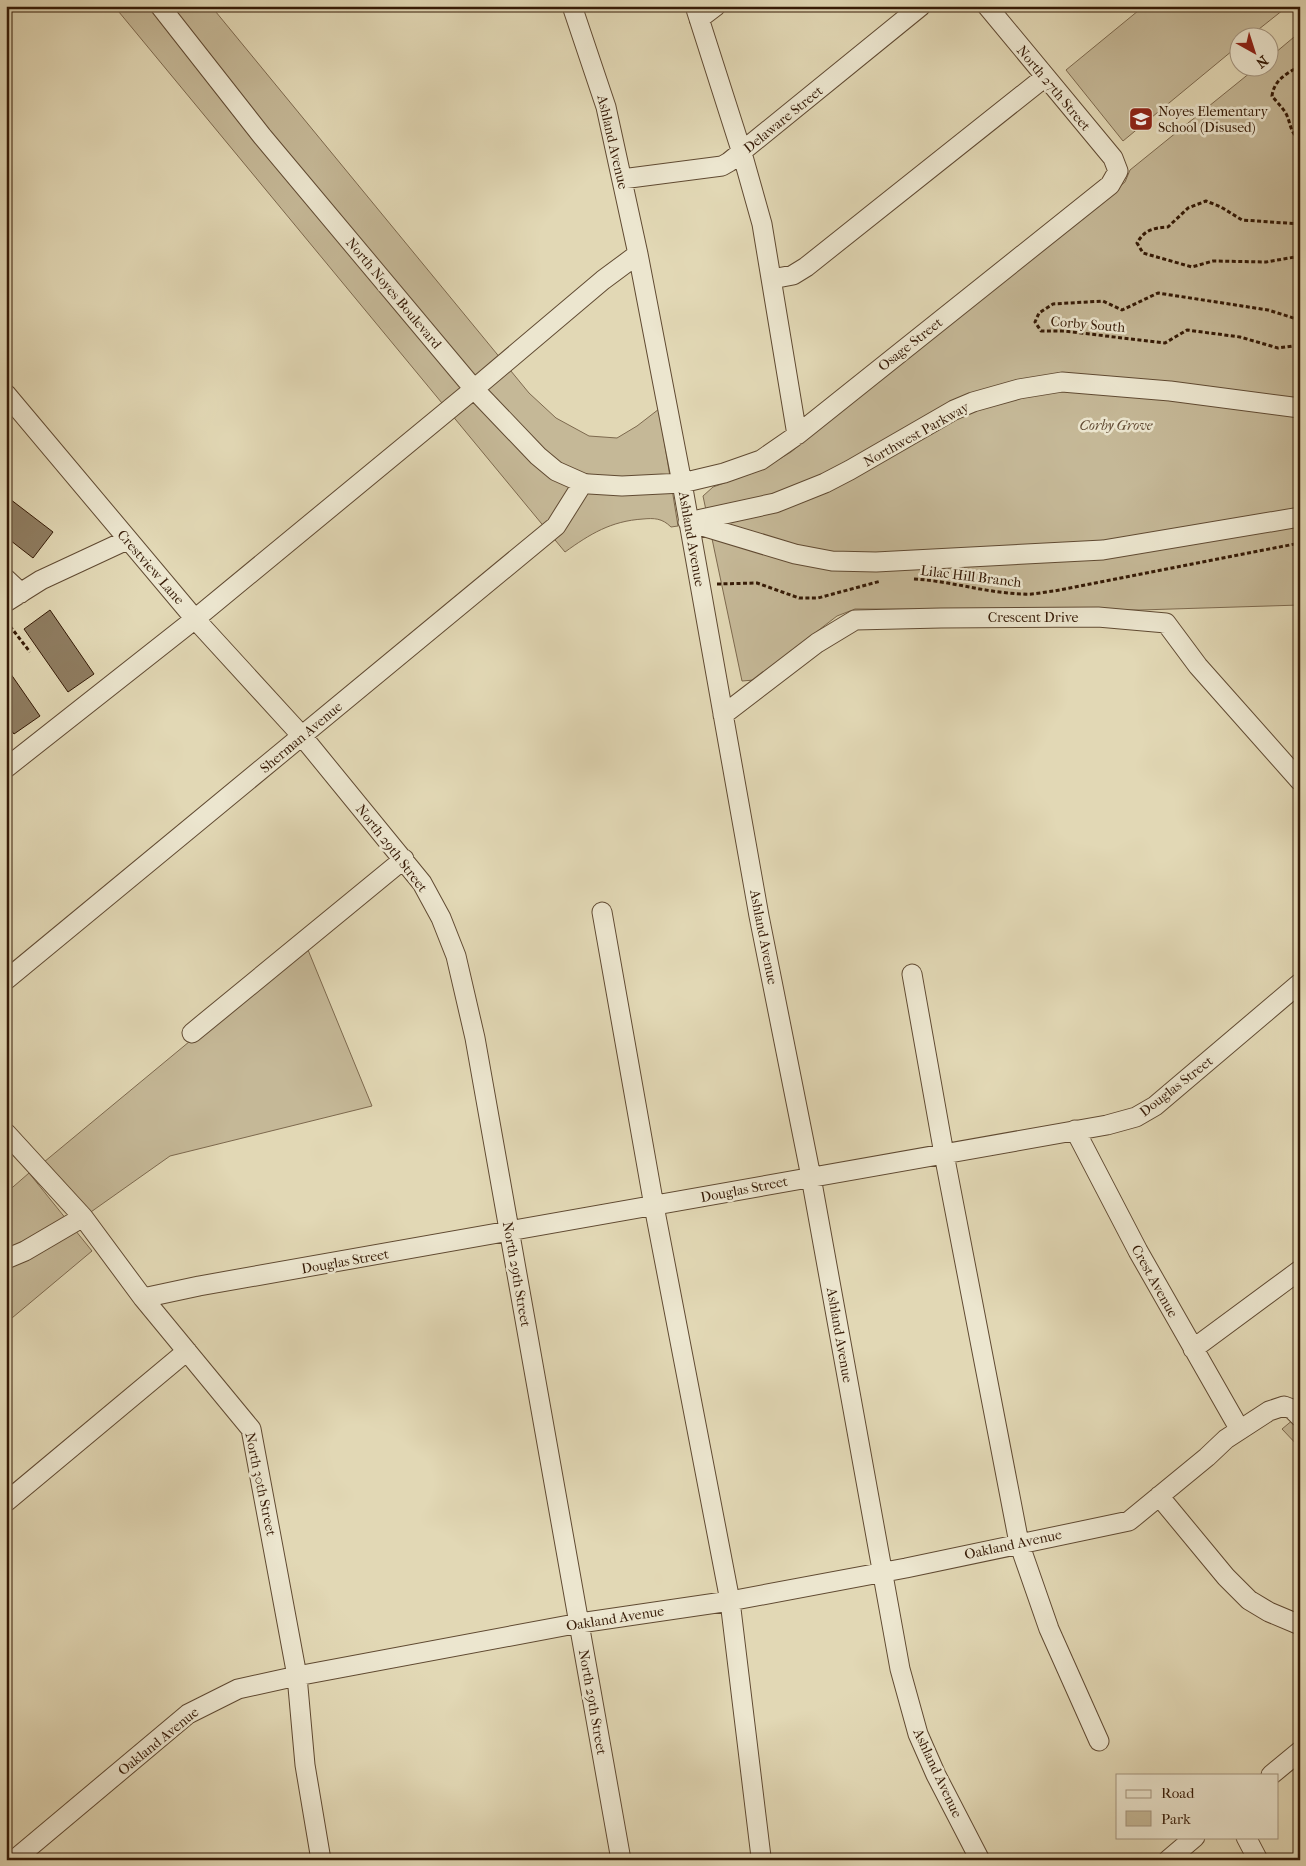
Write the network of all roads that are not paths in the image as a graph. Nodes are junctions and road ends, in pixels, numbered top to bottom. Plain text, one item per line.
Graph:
1 (160, 6) edge
2 (572, 6) edge
3 (716, 6) edge
4 (921, 6) edge
5 (987, 6) edge
6 (697, 12) edge
7 (1045, 77) junction
8 (742, 153) junction
9 (1118, 171) joint
10 (622, 178) junction
11 (638, 254) junction
12 (772, 279) junction
13 (474, 389) junction
14 (6, 394) edge
15 (1300, 408) edge
16 (797, 435) junction
17 (583, 483) junction
18 (682, 483) junction
19 (1300, 517) edge
20 (688, 522) junction
21 (127, 540) junction
22 (6, 579) edge
23 (14, 597) edge
24 (195, 619) junction
25 (723, 715) junction
26 (302, 736) junction
27 (6, 768) edge
28 (1300, 781) edge
29 (404, 859) junction
30 (602, 912) dead end
31 (912, 974) dead end
32 (6, 980) edge
33 (1300, 983) edge
34 (192, 1033) dead end
35 (1075, 1130) junction
36 (6, 1133) edge
37 (944, 1154) junction
38 (811, 1176) junction
39 (654, 1206) junction
40 (83, 1218) junction
41 (510, 1232) junction
42 (6, 1259) edge
43 (1300, 1270) edge
44 (143, 1298) junction
45 (1193, 1349) junction
46 (188, 1351) junction
47 (1300, 1417) edge
48 (1240, 1430) junction
49 (1159, 1496) junction
50 (6, 1502) edge
51 (1019, 1543) junction
52 (881, 1572) junction
53 (730, 1601) junction
54 (580, 1623) junction
55 (1300, 1626) edge
56 (297, 1676) junction
57 (1100, 1741) dead end
58 (1300, 1750) edge
59 (1271, 1774) edge
60 (1194, 1838) edge
61 (1247, 1838) edge
62 (761, 1857) dead end
63 (14, 1860) edge
64 (321, 1860) edge
65 (621, 1860) edge
66 (980, 1860) edge
67 (1168, 1860) edge
68 (1258, 1860) edge

1 - 13 street, North Noyes Boulevard
2 - 10 street, Ashland Avenue
3 - 6 street
4 - 8 street, Delaware Street
5 - 7 street, North 27th Street
6 - 8 street
7 - 9 street, North 27th Street
7 - 12 street
8 - 10 street, Delaware Street
8 - 12 street
9 - 16 street, Osage Street
10 - 11 street, Ashland Avenue
11 - 13 street
11 - 18 street, Ashland Avenue
12 - 16 street
13 - 17 street, North Noyes Boulevard
13 - 24 street
14 - 21 street, Crestview Lane
15 - 20 street, Northwest Parkway
16 - 18 street, Osage Street
17 - 18 street, North Noyes Boulevard
17 - 26 street, Sherman Avenue
18 - 20 street, Ashland Avenue
19 - 20 street
20 - 25 street, Ashland Avenue
21 - 23 street
21 - 24 street, Crestview Lane
22 - 23 street
24 - 26 street, Crestview Lane
24 - 27 street
25 - 28 street, Crescent Drive
25 - 38 street, Ashland Avenue
26 - 29 street, North 29th Street
26 - 32 street, Sherman Avenue
29 - 34 street
29 - 41 street, North 29th Street
30 - 39 street
31 - 37 street
33 - 35 street, Douglas Street
35 - 37 street, Douglas Street
35 - 45 street, Crest Avenue
36 - 40 street, North 30th Street
37 - 38 street, Douglas Street
37 - 51 street
38 - 39 street, Douglas Street
38 - 52 street, Ashland Avenue
39 - 41 street, Douglas Street
39 - 53 street
40 - 42 street
40 - 44 street, North 30th Street
41 - 44 street, Douglas Street
41 - 54 street, North 29th Street
43 - 45 street
44 - 46 street, North 30th Street
45 - 48 street, Crest Avenue
46 - 50 street
46 - 56 street, North 30th Street
47 - 48 street, Oakland Avenue
48 - 49 street, Oakland Avenue
49 - 51 street, Oakland Avenue
49 - 55 street
51 - 52 street, Oakland Avenue
51 - 57 street
52 - 53 street, Oakland Avenue
52 - 66 street, Ashland Avenue
53 - 54 street, Oakland Avenue
53 - 62 street
54 - 56 street, Oakland Avenue
54 - 65 street, North 29th Street
56 - 63 street, Oakland Avenue
56 - 64 street, North 30th Street
58 - 59 street
60 - 67 street
61 - 68 street

